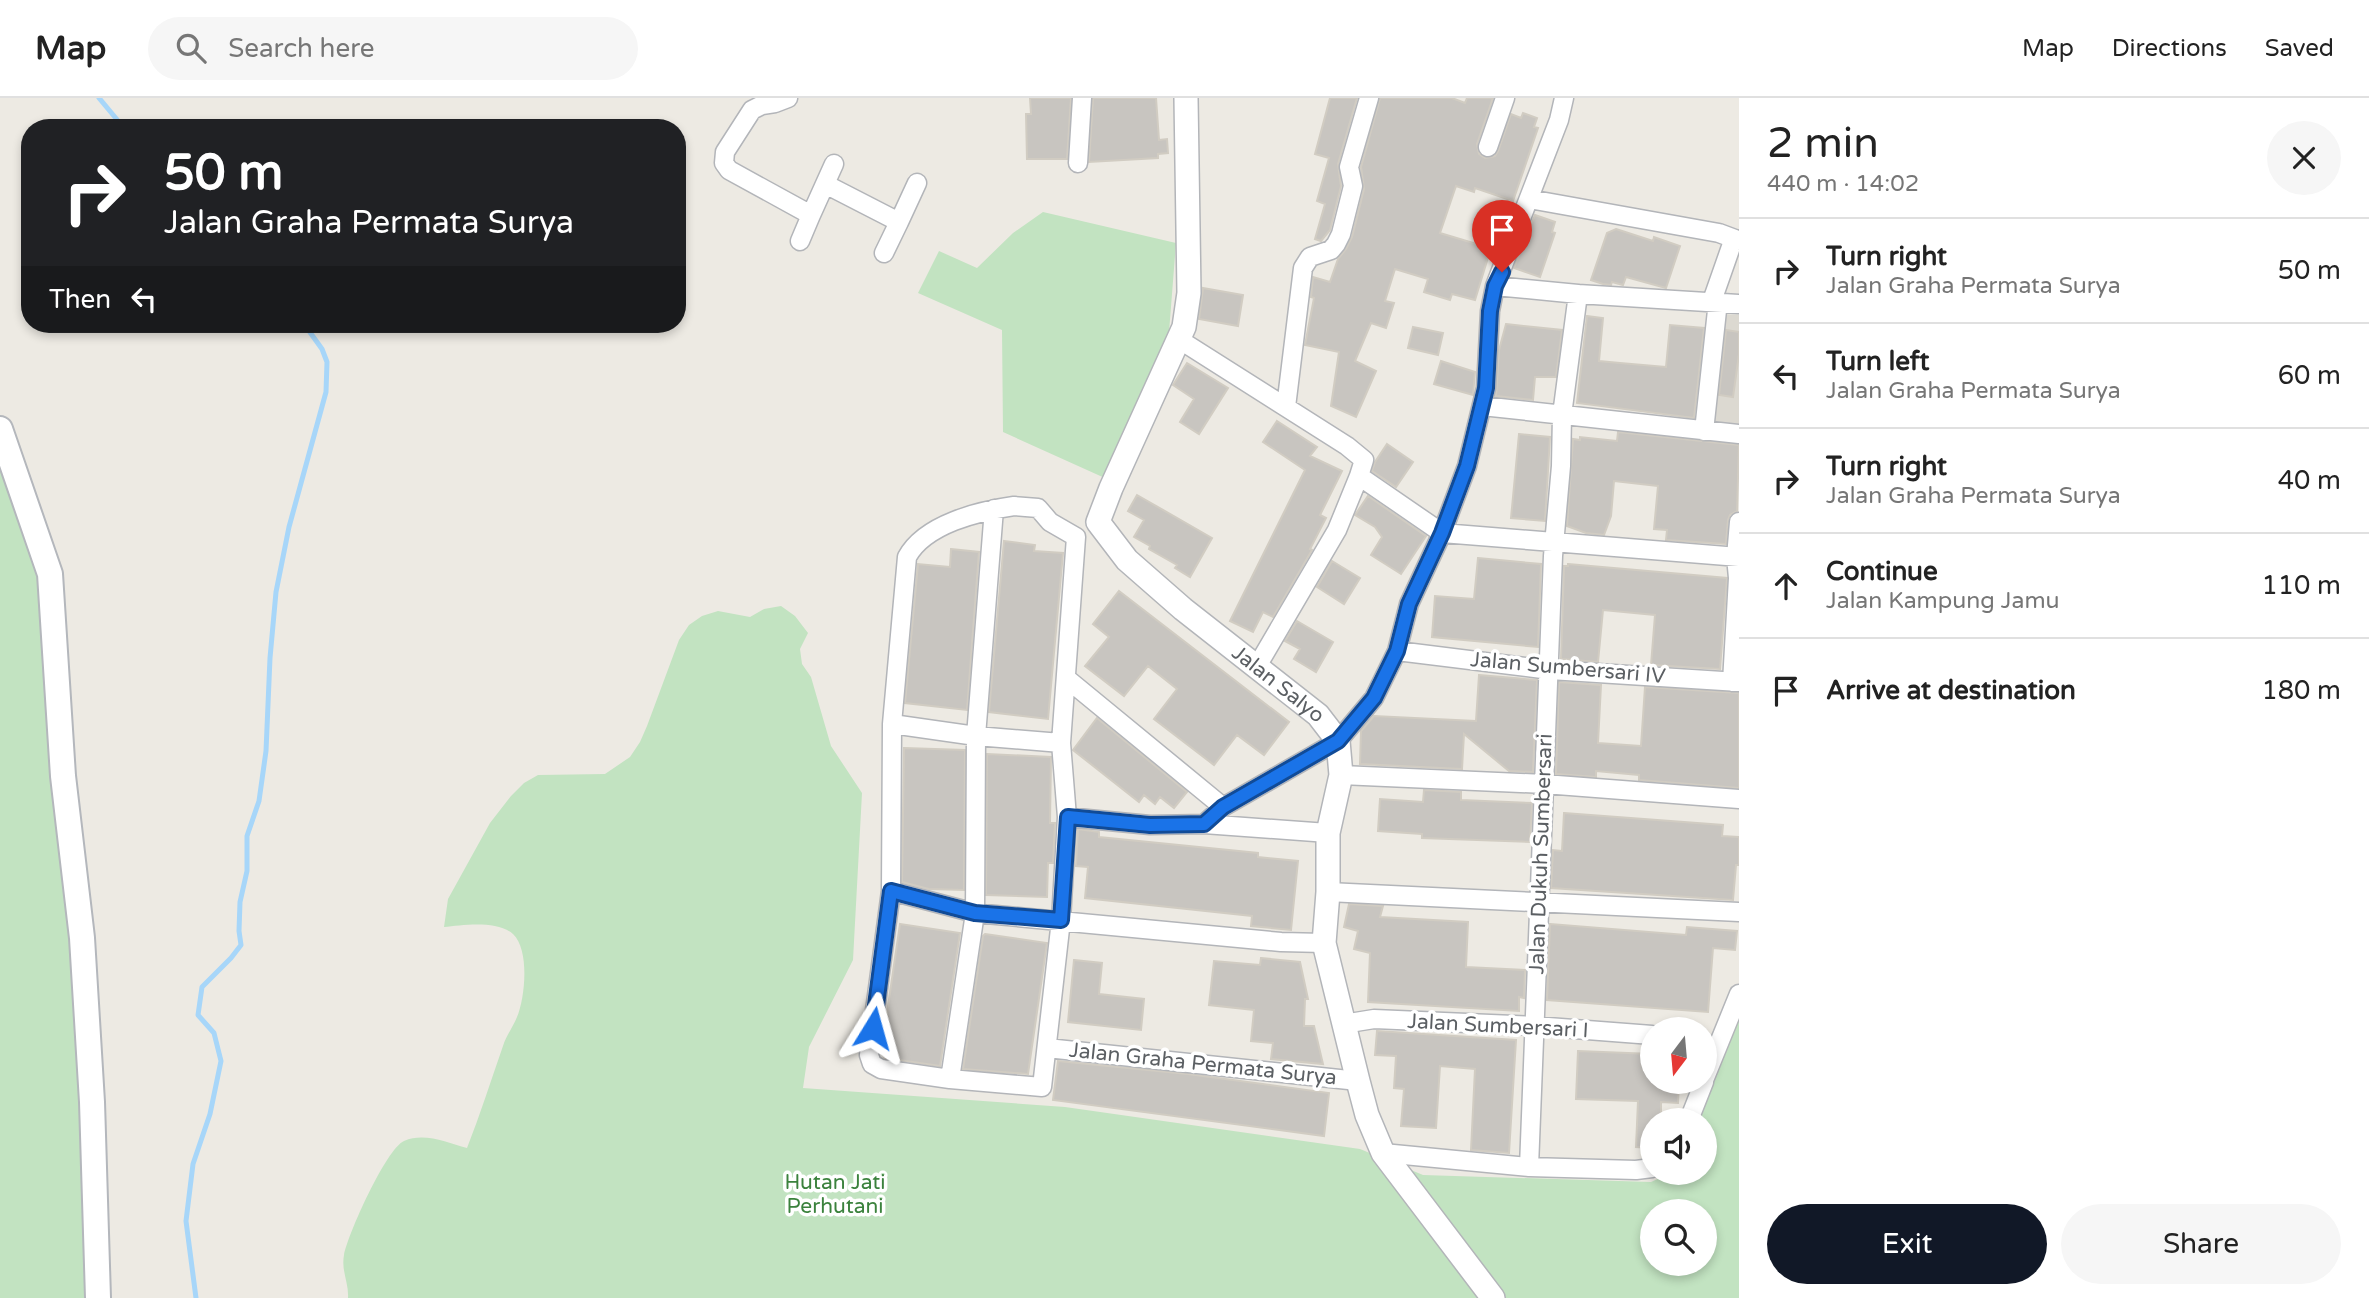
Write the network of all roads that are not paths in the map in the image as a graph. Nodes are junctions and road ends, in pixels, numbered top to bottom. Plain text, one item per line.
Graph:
1 (788, 98) edge
2 (1082, 98) edge
3 (1186, 98) edge
4 (1369, 98) edge
5 (1505, 98) edge
6 (1564, 98) edge
7 (1488, 146) dead end
8 (1078, 163) dead end
9 (834, 164) dead end
10 (917, 183) dead end
11 (825, 184) junction
12 (1529, 199) junction
13 (811, 215) junction
14 (899, 222) junction
15 (1730, 237) edge
16 (800, 241) dead end
17 (884, 253) dead end
18 (1495, 286) junction
19 (1578, 294) junction
20 (1715, 301) junction
21 (1739, 304) edge
22 (1180, 340) junction
23 (1482, 406) junction
24 (1286, 407) junction
25 (1562, 415) junction
26 (0, 429) edge
27 (1704, 430) junction
28 (1739, 434) edge
29 (1359, 476) junction
30 (994, 509) junction
31 (1098, 522) junction
32 (1739, 522) edge
33 (1442, 533) junction
34 (1076, 537) junction
35 (1554, 541) junction
36 (1737, 557) edge
37 (1397, 651) junction
38 (1256, 668) junction
39 (1550, 670) junction
40 (1066, 678) junction
41 (1735, 682) edge
42 (892, 724) junction
43 (975, 736) junction
44 (1338, 741) junction
45 (1061, 743) junction
46 (1341, 775) junction
47 (1544, 784) junction
48 (1739, 799) edge
49 (1223, 807) junction
50 (1068, 817) junction
51 (1204, 824) junction
52 (1328, 833) junction
53 (891, 891) junction
54 (1328, 892) junction
55 (1538, 903) junction
56 (1739, 912) edge
57 (975, 913) junction
58 (1061, 920) junction
59 (1314, 943) junction
60 (1739, 994) edge
61 (1343, 1024) junction
62 (1535, 1027) junction
63 (1717, 1031) edge
64 (1640, 1034) edge
65 (1047, 1048) junction
66 (950, 1079) junction
67 (1358, 1081) junction
68 (1383, 1153) junction
69 (1529, 1167) junction
70 (1640, 1170) edge
71 (98, 1298) edge
72 (1493, 1298) edge

1 - 13 street
2 - 8 street
3 - 22 street
4 - 24 street
5 - 7 street
6 - 12 street
9 - 11 street
10 - 14 street
11 - 13 street
11 - 14 street
12 - 15 street
12 - 18 street
13 - 16 street
14 - 17 street
15 - 20 street
18 - 19 street
18 - 23 street
19 - 20 street
19 - 25 street, Jalan Dukuh Sumbersari
20 - 21 street
20 - 27 street
22 - 24 street
22 - 31 street
23 - 25 street
23 - 33 street
24 - 29 street
25 - 27 street
25 - 35 street, Jalan Dukuh Sumbersari
26 - 71 main road
27 - 28 street
29 - 33 street
29 - 38 street
30 - 34 street, Jalan Graha Permata Surya
30 - 42 street, Jalan Graha Permata Surya
30 - 43 street
31 - 34 street
31 - 38 street, Jalan Salyo
32 - 36 street
33 - 35 street
33 - 37 street
34 - 40 street, Jalan Graha Permata Surya
35 - 36 street
35 - 39 street, Jalan Dukuh Sumbersari
36 - 41 street
37 - 39 street, Jalan Sumbersari IV
37 - 44 street
38 - 44 street, Jalan Salyo
39 - 41 street, Jalan Sumbersari IV
39 - 47 street, Jalan Dukuh Sumbersari
40 - 45 street, Jalan Graha Permata Surya
40 - 49 street
42 - 43 street
42 - 53 street, Jalan Graha Permata Surya
43 - 45 street
43 - 57 street
44 - 46 street, Jalan Salyo
44 - 49 street
45 - 50 street, Jalan Graha Permata Surya
46 - 47 street
46 - 52 street, Jalan Salyo
47 - 48 street
47 - 55 street, Jalan Dukuh Sumbersari
49 - 51 street
50 - 51 street
50 - 58 street, Jalan Graha Permata Surya
51 - 52 street
52 - 54 street, Jalan Salyo
53 - 57 street
53 - 66 street, Jalan Graha Permata Surya
54 - 55 street
54 - 59 street, Jalan Salyo
55 - 56 street
55 - 62 street, Jalan Dukuh Sumbersari
57 - 58 street
57 - 66 street
58 - 59 street
58 - 65 street, Jalan Graha Permata Surya
59 - 61 street, Jalan Salyo
60 - 63 street
61 - 62 street, Jalan Sumbersari I
61 - 67 street, Jalan Salyo
62 - 64 street, Jalan Sumbersari I
62 - 69 street, Jalan Dukuh Sumbersari
65 - 66 street, Jalan Graha Permata Surya
65 - 67 street, Jalan Graha Permata Surya
67 - 68 street, Jalan Salyo
68 - 69 street
68 - 72 street, Jalan Salyo
69 - 70 street

